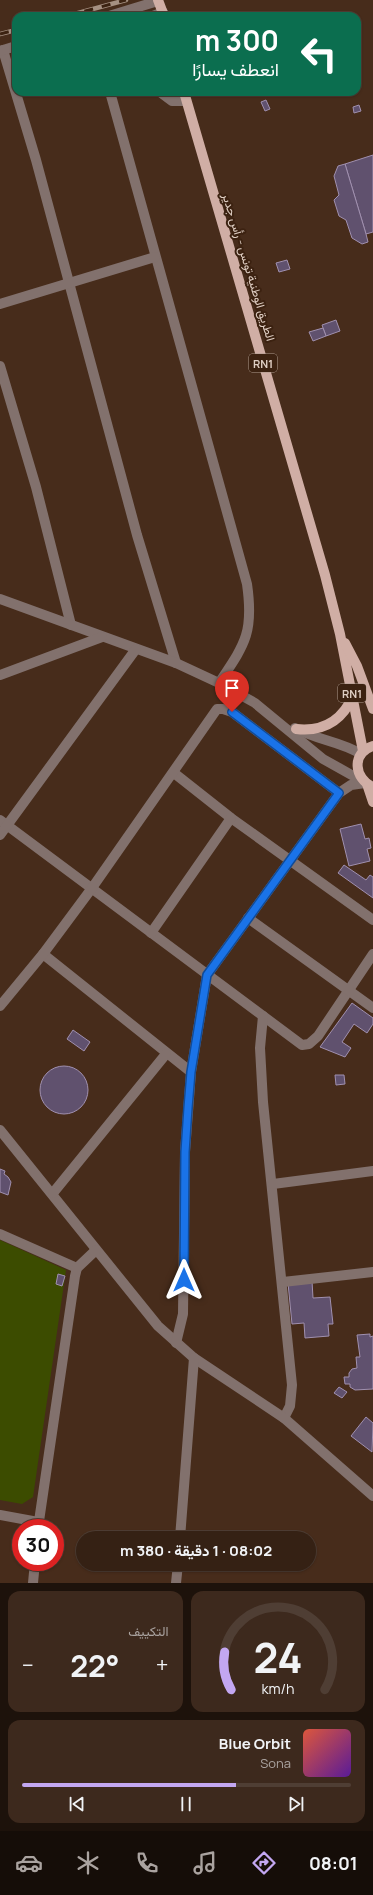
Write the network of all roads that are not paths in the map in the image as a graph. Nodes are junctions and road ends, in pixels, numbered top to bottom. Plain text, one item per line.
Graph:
1 (158, 0) edge
2 (121, 12) edge
3 (162, 12) edge
4 (12, 47) edge
5 (2, 50) edge
6 (12, 82) edge
7 (16, 96) edge
8 (111, 96) edge
9 (165, 96) edge
10 (185, 96) edge
11 (155, 257) junction
12 (68, 283) junction
13 (0, 304) edge
14 (0, 366) edge
15 (0, 599) edge
16 (71, 625) junction
17 (340, 634) junction
18 (102, 636) junction
19 (136, 649) junction
20 (176, 663) junction
21 (3, 674) edge
22 (0, 683) edge
23 (219, 683) junction
24 (353, 696) junction
25 (373, 709) edge
26 (270, 715) junction
27 (296, 729) junction
28 (373, 746) edge
29 (362, 753) junction
30 (174, 773) junction
31 (367, 784) edge
32 (339, 793) junction
33 (373, 802) edge
34 (231, 818) junction
35 (4, 822) edge
36 (0, 835) edge
37 (290, 860) junction
38 (92, 888) junction
39 (248, 918) junction
40 (373, 920) edge
41 (151, 933) junction
42 (43, 954) junction
43 (373, 954) edge
44 (207, 975) junction
45 (348, 990) junction
46 (0, 1006) edge
47 (373, 1008) edge
48 (263, 1016) junction
49 (166, 1054) junction
50 (191, 1072) junction
51 (0, 1130) edge
52 (373, 1171) edge
53 (273, 1184) junction
54 (53, 1193) junction
55 (0, 1234) edge
56 (96, 1250) junction
57 (77, 1268) junction
58 (373, 1272) edge
59 (283, 1282) junction
60 (176, 1343) junction
61 (194, 1358) junction
62 (284, 1418) junction
63 (373, 1496) edge
64 (0, 1516) edge
65 (13, 1519) edge
66 (39, 1519) edge
67 (181, 1531) edge
68 (34, 1571) edge
69 (177, 1571) edge
70 (33, 1583) edge
71 (176, 1583) edge

1 - 2 street
1 - 3 main road
4 - 5 street
5 - 6 street
7 - 12 street
8 - 11 street
9 - 10 street
10 - 17 main road, الطريق الوطنية تونس - رأس جدير / RN1
11 - 12 street
11 - 23 street
12 - 13 street
12 - 20 street
14 - 16 street
15 - 16 street
16 - 18 street
17 - 24 main road, الطريق الوطنية تونس - رأس جدير / RN1
17 - 25 main road, الطريق الوطنية تونس - رأس جدير / RN1
18 - 19 street
18 - 21 street
19 - 20 street
19 - 35 street
20 - 23 street
21 - 22 street
23 - 26 street
24 - 27 main road
24 - 29 main road, الطريق الوطنية تونس - رأس جدير / RN1
26 - 27 street
26 - 31 street
27 - 29 street
28 - 29 main road
29 - 31 main road, RN1
30 - 32 street
30 - 34 street
30 - 38 street
31 - 32 street
31 - 33 main road, RN1
32 - 37 street
34 - 37 street
34 - 41 street
35 - 36 street
35 - 38 street
37 - 39 street
37 - 40 street
38 - 41 street
38 - 42 street
39 - 44 street
39 - 45 street
41 - 44 street
42 - 46 street
42 - 49 street
43 - 45 street
44 - 48 street
44 - 50 street
45 - 47 street
45 - 48 street
48 - 53 street
49 - 50 street
49 - 54 street
50 - 60 street
51 - 54 street
52 - 53 street
53 - 59 street
54 - 56 street
55 - 57 street
56 - 57 street
56 - 60 street
57 - 66 street
58 - 59 street
59 - 62 street
60 - 61 street
61 - 62 street
61 - 67 street
62 - 63 street
64 - 65 street
68 - 70 street
69 - 71 street

